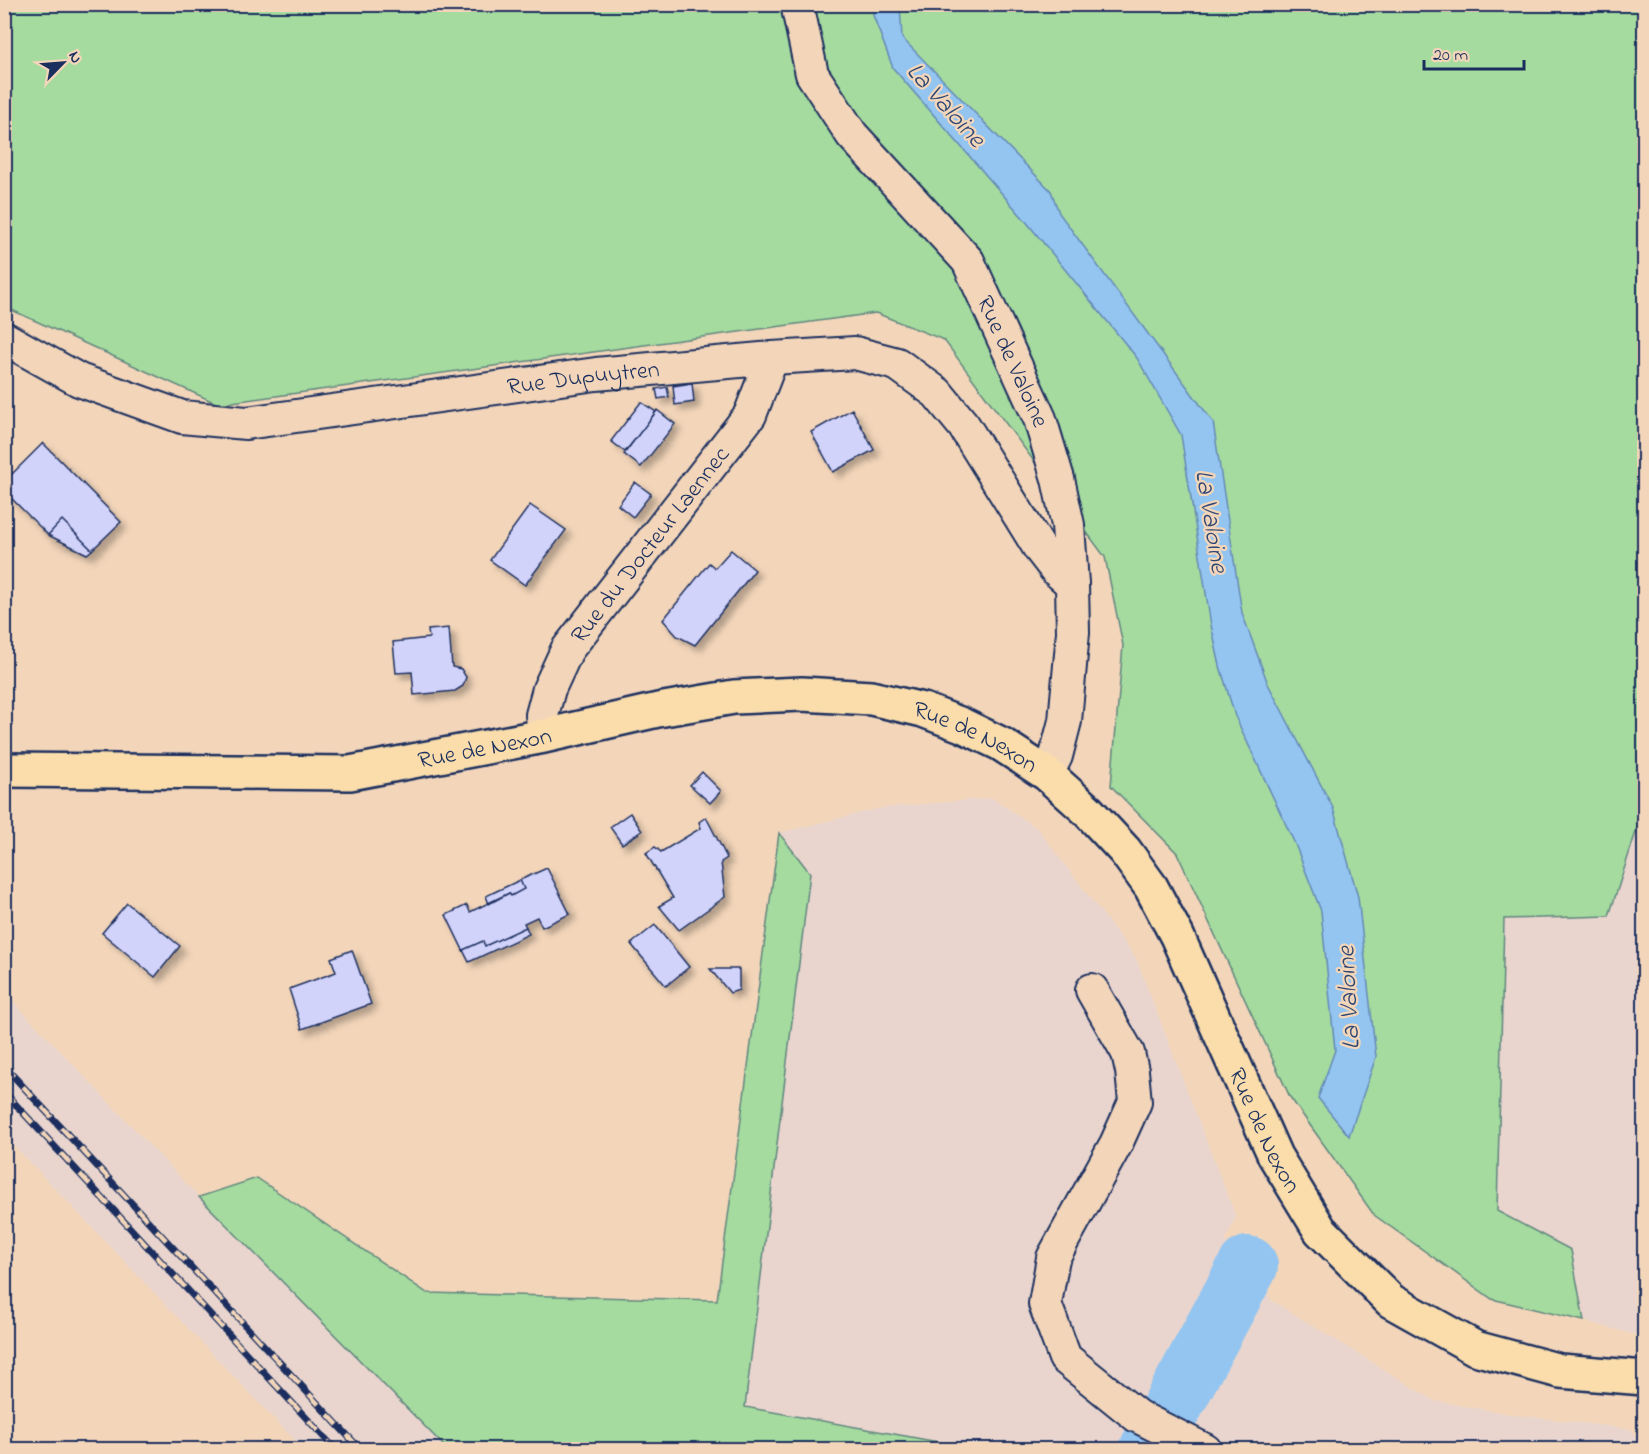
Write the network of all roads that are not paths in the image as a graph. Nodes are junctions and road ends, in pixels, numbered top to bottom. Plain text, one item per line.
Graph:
1 (797, 4) edge
2 (4, 338) edge
3 (772, 358) junction
4 (1072, 584) junction
5 (544, 736) junction
6 (4, 770) edge
7 (1047, 774) junction
8 (1092, 990) dead end
9 (1644, 1378) edge
10 (1205, 1449) edge

1 - 4 street, Rue de Valoine
2 - 3 street, Rue Dupuytren
3 - 4 street, Rue Dupuytren
3 - 5 street, Rue du Docteur Laennec
4 - 7 street, Rue de Valoine
5 - 6 main road, Rue de Nexon
5 - 7 main road, Rue de Nexon
7 - 9 main road, Rue de Nexon
8 - 10 street

